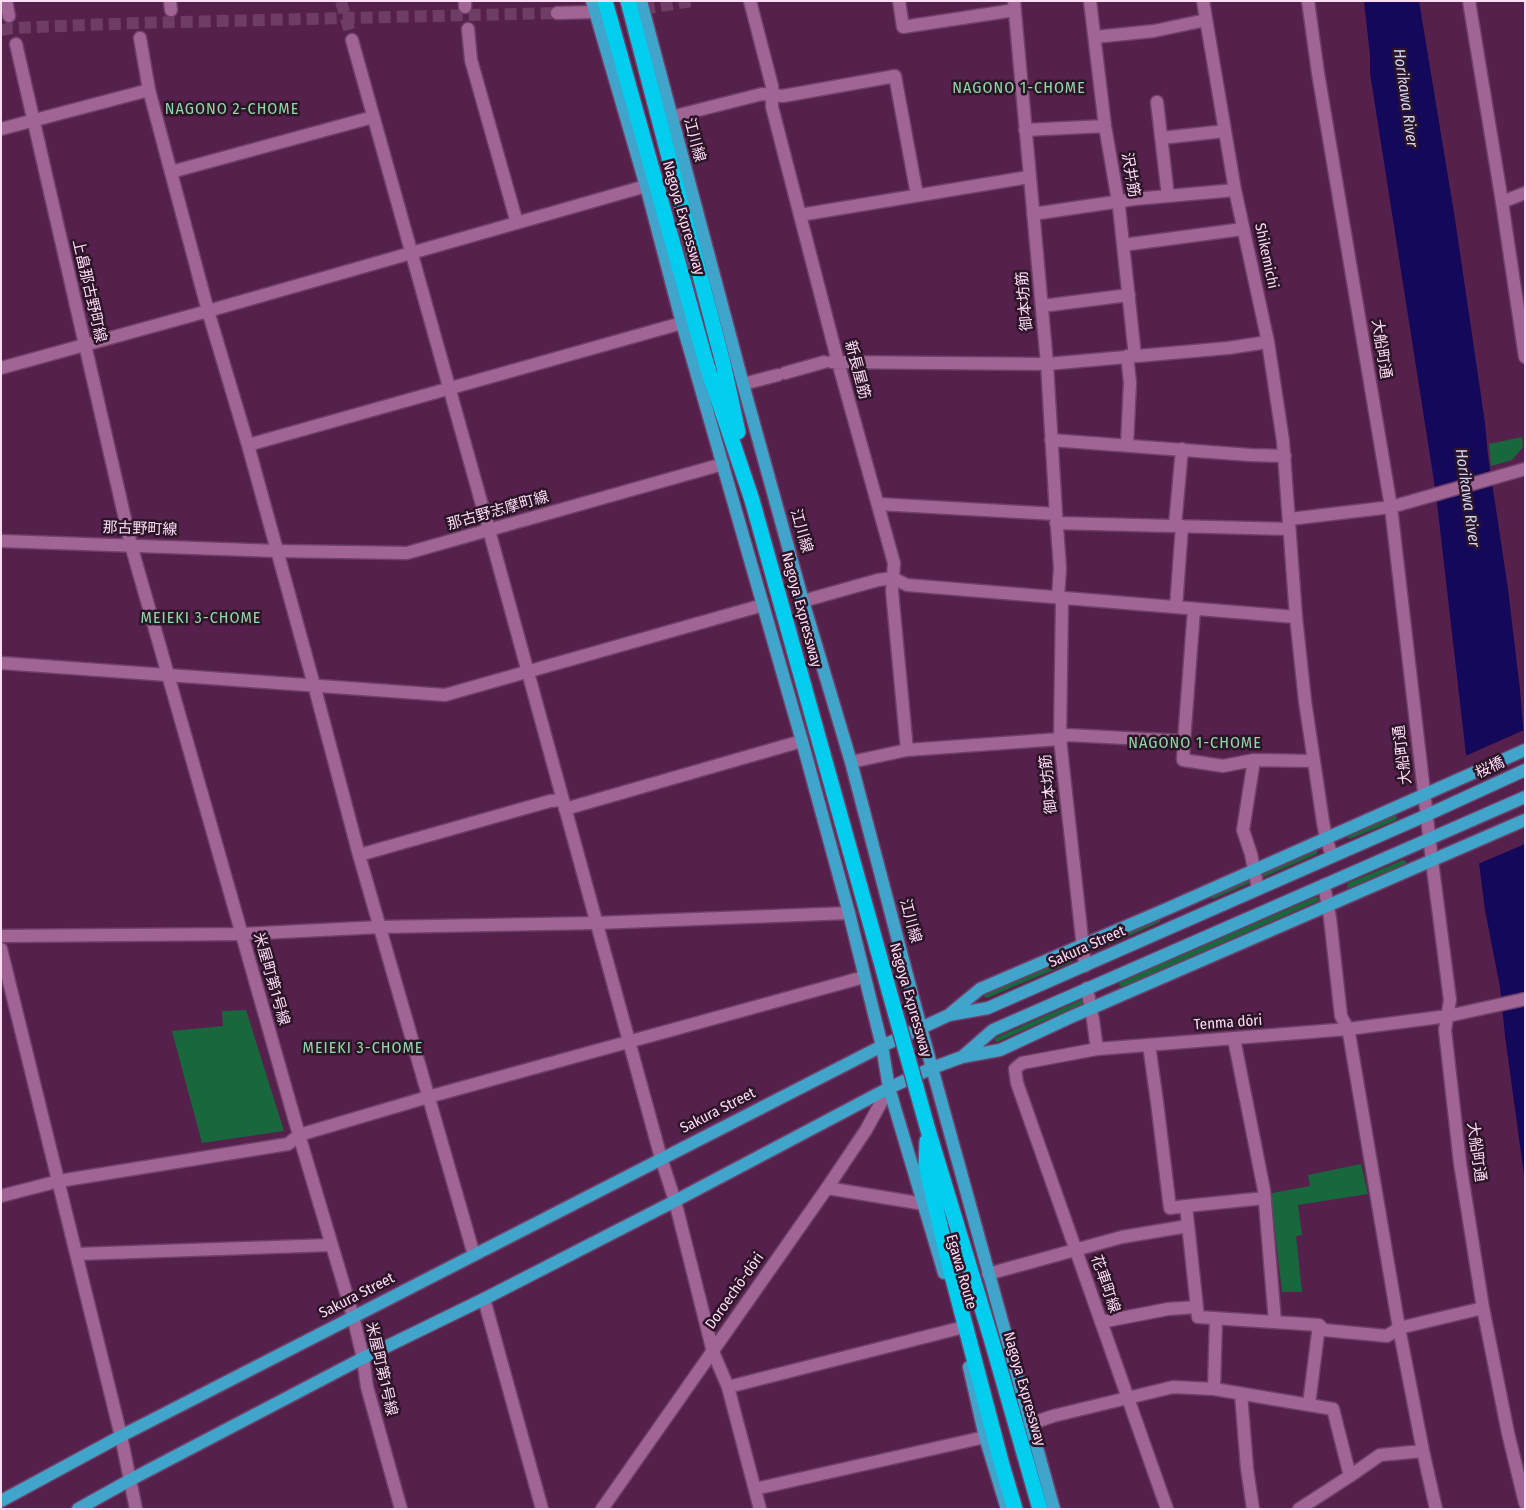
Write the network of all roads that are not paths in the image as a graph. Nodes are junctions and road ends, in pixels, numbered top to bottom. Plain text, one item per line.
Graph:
1 (6, 1) edge
2 (628, 1) edge
3 (641, 1) edge
4 (750, 1) edge
5 (899, 1) edge
6 (1090, 1) edge
7 (1203, 1) edge
8 (1308, 1) edge
9 (1469, 1) edge
10 (597, 5) edge
11 (1014, 6) edge
12 (557, 13) tunnel mouth
13 (9, 16) dead end
14 (1206, 20) junction
15 (468, 29) dead end
16 (140, 38) dead end
17 (1095, 38) junction
18 (352, 40) tunnel mouth
19 (16, 44) dead end
20 (149, 90) junction
21 (772, 95) junction
22 (1157, 102) dead end
23 (373, 117) junction
24 (672, 117) junction
25 (33, 121) junction
26 (1105, 126) junction
27 (1, 130) edge
28 (1026, 130) junction
29 (1225, 131) junction
30 (1161, 138) junction
31 (171, 172) junction
32 (1029, 177) junction
33 (646, 186) junction
34 (1235, 190) junction
35 (1525, 193) edge
36 (917, 195) junction
37 (1168, 196) junction
38 (1117, 201) junction
39 (1502, 202) junction
40 (1033, 214) junction
41 (800, 215) junction
42 (518, 223) junction
43 (1243, 229) junction
44 (1122, 244) junction
45 (410, 252) junction
46 (1129, 295) junction
47 (1042, 306) junction
48 (208, 311) junction
49 (682, 323) junction
50 (1268, 342) junction
51 (85, 345) junction
52 (1131, 356) junction
53 (1525, 357) edge
54 (831, 362) junction
55 (1047, 364) junction
56 (1, 368) edge
57 (743, 384) junction
58 (450, 388) junction
59 (1052, 440) junction
60 (248, 445) junction
61 (1127, 445) junction
62 (1182, 449) junction
63 (1284, 456) junction
64 (723, 464) junction
65 (1525, 469) edge
66 (752, 500) junction
67 (878, 504) junction
68 (1391, 507) junction
69 (1056, 519) junction
70 (1290, 524) junction
71 (1178, 526) junction
72 (489, 530) junction
73 (1, 541) edge
74 (131, 545) junction
75 (277, 551) junction
76 (893, 578) junction
77 (1060, 598) junction
78 (803, 601) junction
79 (763, 605) junction
80 (1176, 607) junction
81 (1194, 609) junction
82 (1296, 617) junction
83 (1, 663) edge
84 (527, 672) junction
85 (168, 674) junction
86 (314, 685) junction
87 (1060, 739) junction
88 (802, 741) junction
89 (1184, 742) junction
90 (907, 750) junction
91 (1525, 750) edge
92 (1254, 760) junction
93 (1314, 761) junction
94 (851, 762) junction
95 (1525, 770) edge
96 (1424, 794) junction
97 (1468, 796) joint
98 (1525, 796) edge
99 (564, 804) junction
100 (1427, 815) junction
101 (1525, 820) edge
102 (1326, 838) junction
103 (1430, 838) junction
104 (358, 855) junction
105 (1332, 856) junction
106 (1432, 861) junction
107 (1254, 870) junction
108 (1324, 884) junction
109 (1258, 889) junction
110 (1328, 906) junction
111 (849, 912) junction
112 (596, 922) junction
113 (380, 927) junction
114 (242, 934) junction
115 (1, 936) edge
116 (1082, 945) junction
117 (1, 949) edge
118 (1085, 966) junction
119 (864, 977) junction
120 (1087, 988) junction
121 (1525, 999) edge
122 (1091, 1009) junction
123 (949, 1015) junction
124 (1448, 1016) junction
125 (921, 1028) junction
126 (1348, 1029) junction
127 (1234, 1039) junction
128 (630, 1042) junction
129 (1149, 1045) junction
130 (882, 1046) junction
131 (1097, 1049) junction
132 (962, 1057) junction
133 (932, 1068) junction
134 (1014, 1069) joint
135 (890, 1088) junction
136 (428, 1097) junction
137 (928, 1130) junction
138 (299, 1135) junction
139 (661, 1158) junction
140 (59, 1181) junction
141 (827, 1188) junction
142 (1, 1196) edge
143 (1264, 1198) junction
144 (675, 1201) junction
145 (924, 1204) junction
146 (1186, 1206) junction
147 (1188, 1226) junction
148 (331, 1245) junction
149 (1076, 1250) junction
150 (77, 1254) junction
151 (474, 1255) junction
152 (988, 1274) junction
153 (484, 1299) junction
154 (1483, 1308) junction
155 (1197, 1312) junction
156 (353, 1316) junction
157 (1216, 1318) junction
158 (1101, 1322) junction
159 (1276, 1322) junction
160 (1319, 1325) junction
161 (960, 1328) junction
162 (1399, 1328) junction
163 (713, 1352) junction
164 (363, 1358) junction
165 (728, 1387) junction
166 (1214, 1389) junction
167 (1241, 1394) junction
168 (1128, 1398) junction
169 (1309, 1404) junction
170 (1030, 1424) junction
171 (120, 1436) junction
172 (985, 1437) junction
173 (1423, 1451) junction
174 (1350, 1476) junction
175 (130, 1480) junction
176 (755, 1489) junction
177 (1, 1501) edge
178 (1525, 1503) edge
179 (78, 1509) edge
180 (136, 1509) edge
181 (401, 1509) edge
182 (542, 1509) edge
183 (602, 1509) edge
184 (760, 1509) edge
185 (1007, 1509) edge
186 (1015, 1509) edge
187 (1040, 1509) edge
188 (1054, 1509) edge
189 (1167, 1509) edge
190 (1253, 1509) edge
191 (1299, 1509) edge
192 (1436, 1509) edge

1 - 13 street
2 - 66 highway, Nagoya Expressway
3 - 24 main road, 江川線
4 - 21 street, 新長屋筋
5 - 11 street
6 - 17 street, 沢井筋
7 - 14 street, Shikemichi
8 - 68 street, 大船町通
9 - 39 street
10 - 12 street
10 - 33 main road
10 - 66 highway, Nagoya Expressway
11 - 28 street, 御本坊筋
14 - 17 street
14 - 29 street, Shikemichi
15 - 42 street
16 - 20 street
17 - 26 street, 沢井筋
18 - 23 street
19 - 25 street, 上畠那古野町線
20 - 25 street
20 - 31 street
21 - 24 street
21 - 36 street
21 - 41 street, 新長屋筋
22 - 30 street
23 - 31 street
23 - 45 street
24 - 57 main road, 江川線
25 - 27 street
25 - 51 street, 上畠那古野町線
26 - 28 street
26 - 38 street, 沢井筋
28 - 32 street, 御本坊筋
29 - 30 street
29 - 34 street, Shikemichi
30 - 37 street
31 - 48 street
32 - 36 street
32 - 40 street, 御本坊筋
33 - 42 street
33 - 49 main road
34 - 37 street
34 - 43 street, Shikemichi
35 - 39 street
36 - 41 street
37 - 38 street
38 - 40 street
38 - 44 street, 沢井筋
39 - 53 street
40 - 47 street, 御本坊筋
41 - 54 street, 新長屋筋
42 - 45 street
43 - 44 street
43 - 50 street, Shikemichi
44 - 46 street, 沢井筋
45 - 48 street
45 - 58 street
46 - 47 street
46 - 52 street, 沢井筋
47 - 55 street, 御本坊筋
48 - 51 street
48 - 60 street
49 - 58 street
49 - 64 main road
50 - 52 street
50 - 63 street, Shikemichi
51 - 56 street
51 - 74 street, 上畠那古野町線
52 - 55 street
52 - 61 street, 沢井筋
54 - 55 street
54 - 57 street
54 - 67 street, 新長屋筋
55 - 59 street, 御本坊筋
57 - 78 main road, 江川線
58 - 60 street
58 - 72 street
59 - 61 street
59 - 69 street, 御本坊筋
60 - 75 street
61 - 62 street
62 - 63 street
62 - 71 street
63 - 70 street, Shikemichi
64 - 72 street, 那古野志摩町線
64 - 79 main road
65 - 68 street
66 - 137 highway, Nagoya Expressway, bridge
67 - 69 street
67 - 76 street, 新長屋筋
68 - 70 street
68 - 96 street, 大船町通
69 - 71 street
69 - 77 street, 御本坊筋
70 - 71 street
70 - 82 street, Shikemichi
71 - 80 street
72 - 75 street, 那古野志摩町線
72 - 84 street
73 - 74 street, 那古野町線
74 - 75 street, 那古野町線
74 - 85 street, 米屋町第1号線
75 - 86 street
76 - 77 street
76 - 78 street
76 - 90 street, 新長屋筋
77 - 80 street
77 - 87 street, 御本坊筋
78 - 94 main road, 江川線
79 - 84 street
79 - 88 main road
80 - 81 street
81 - 82 street
81 - 89 street
82 - 93 street, Shikemichi
83 - 85 street
84 - 86 street
84 - 99 street
85 - 86 street
85 - 114 street, 米屋町第1号線
86 - 104 street
87 - 89 street
87 - 90 street
87 - 116 street, 御本坊筋
88 - 99 street
88 - 111 main road
89 - 92 street
90 - 94 street
91 - 96 main road
92 - 93 street
92 - 107 street
93 - 102 street, Shikemichi
94 - 125 main road, 江川線
95 - 97 main road, 桜橋
96 - 100 street, 大船町通
96 - 102 main road
97 - 100 main road, Sakura Street
98 - 103 main road
99 - 104 street
99 - 112 street
100 - 103 street, 大船町通
100 - 105 main road, Sakura Street
101 - 106 main road
102 - 105 street, Shikemichi
102 - 107 main road
103 - 106 street, 大船町通
103 - 108 main road
104 - 113 street
105 - 109 main road, Sakura Street
106 - 110 main road
106 - 124 street, 大船町通
107 - 109 street
107 - 116 main road
108 - 110 street
108 - 120 main road
109 - 118 main road, Sakura Street
110 - 122 main road
110 - 126 street
111 - 112 street
111 - 119 main road
112 - 113 street
112 - 128 street
113 - 114 street
113 - 136 street
114 - 115 street
114 - 138 street, 米屋町第1号線
116 - 118 street, 御本坊筋
116 - 123 main road
117 - 140 street
118 - 123 main road, Sakura Street
119 - 128 street
119 - 130 main road
120 - 122 street
120 - 132 main road
121 - 124 street, Tenma dōri
122 - 131 street
122 - 132 main road
123 - 125 main road, Sakura Street
124 - 126 street, Tenma dōri
124 - 154 street, 大船町通
125 - 130 main road, Sakura Street
125 - 133 main road, 江川線
126 - 127 street, Tenma dōri
126 - 162 street
127 - 129 street, Tenma dōri
127 - 143 street
128 - 136 street
128 - 139 street
129 - 131 street, Tenma dōri
129 - 146 street
130 - 135 main road, Egawa Route
130 - 139 main road, Sakura Street
131 - 134 street, Tenma dōri
132 - 133 main road
133 - 135 main road
133 - 152 main road, Egawa Route
134 - 149 street, 花車町線
135 - 141 street, Doroechō-dōri
135 - 144 main road
135 - 145 main road, Egawa Route
136 - 138 street
136 - 151 street
137 - 186 highway
137 - 187 highway, Nagoya Expressway
138 - 140 street
138 - 148 street, 米屋町第1号線
139 - 144 street
139 - 151 main road, Sakura Street
140 - 142 street
140 - 150 street
141 - 145 street
141 - 163 street, Doroechō-dōri
143 - 146 street
143 - 159 street
144 - 153 main road
144 - 163 street
145 - 161 main road, Egawa Route
146 - 147 street
147 - 149 street
147 - 155 street
148 - 150 street
148 - 156 street, 米屋町第1号線
149 - 152 street
149 - 158 street, 花車町線
150 - 171 street
151 - 156 main road, Sakura Street
152 - 170 main road, Egawa Route
153 - 164 main road
153 - 182 street
154 - 162 street
154 - 178 street, 大船町通
155 - 157 street
155 - 158 street
156 - 164 street, 米屋町第1号線
156 - 171 main road, Sakura Street
157 - 159 street
157 - 166 street
158 - 168 street, 花車町線
159 - 160 street
160 - 162 street
160 - 169 street
161 - 165 street
161 - 172 main road, Egawa Route
162 - 173 street
163 - 165 street
163 - 183 street, Doroechō-dōri
164 - 175 main road
164 - 181 street, 米屋町第1号線
165 - 176 street
166 - 167 street
166 - 168 street
167 - 169 street
167 - 190 street
168 - 170 street
168 - 189 street, 花車町線
169 - 174 street
170 - 188 main road, Egawa Route
171 - 175 street
171 - 177 main road, Sakura Street
172 - 176 street
172 - 185 main road, Egawa Route
173 - 174 street
173 - 192 street
174 - 191 street
175 - 179 main road
175 - 180 street
176 - 184 street

